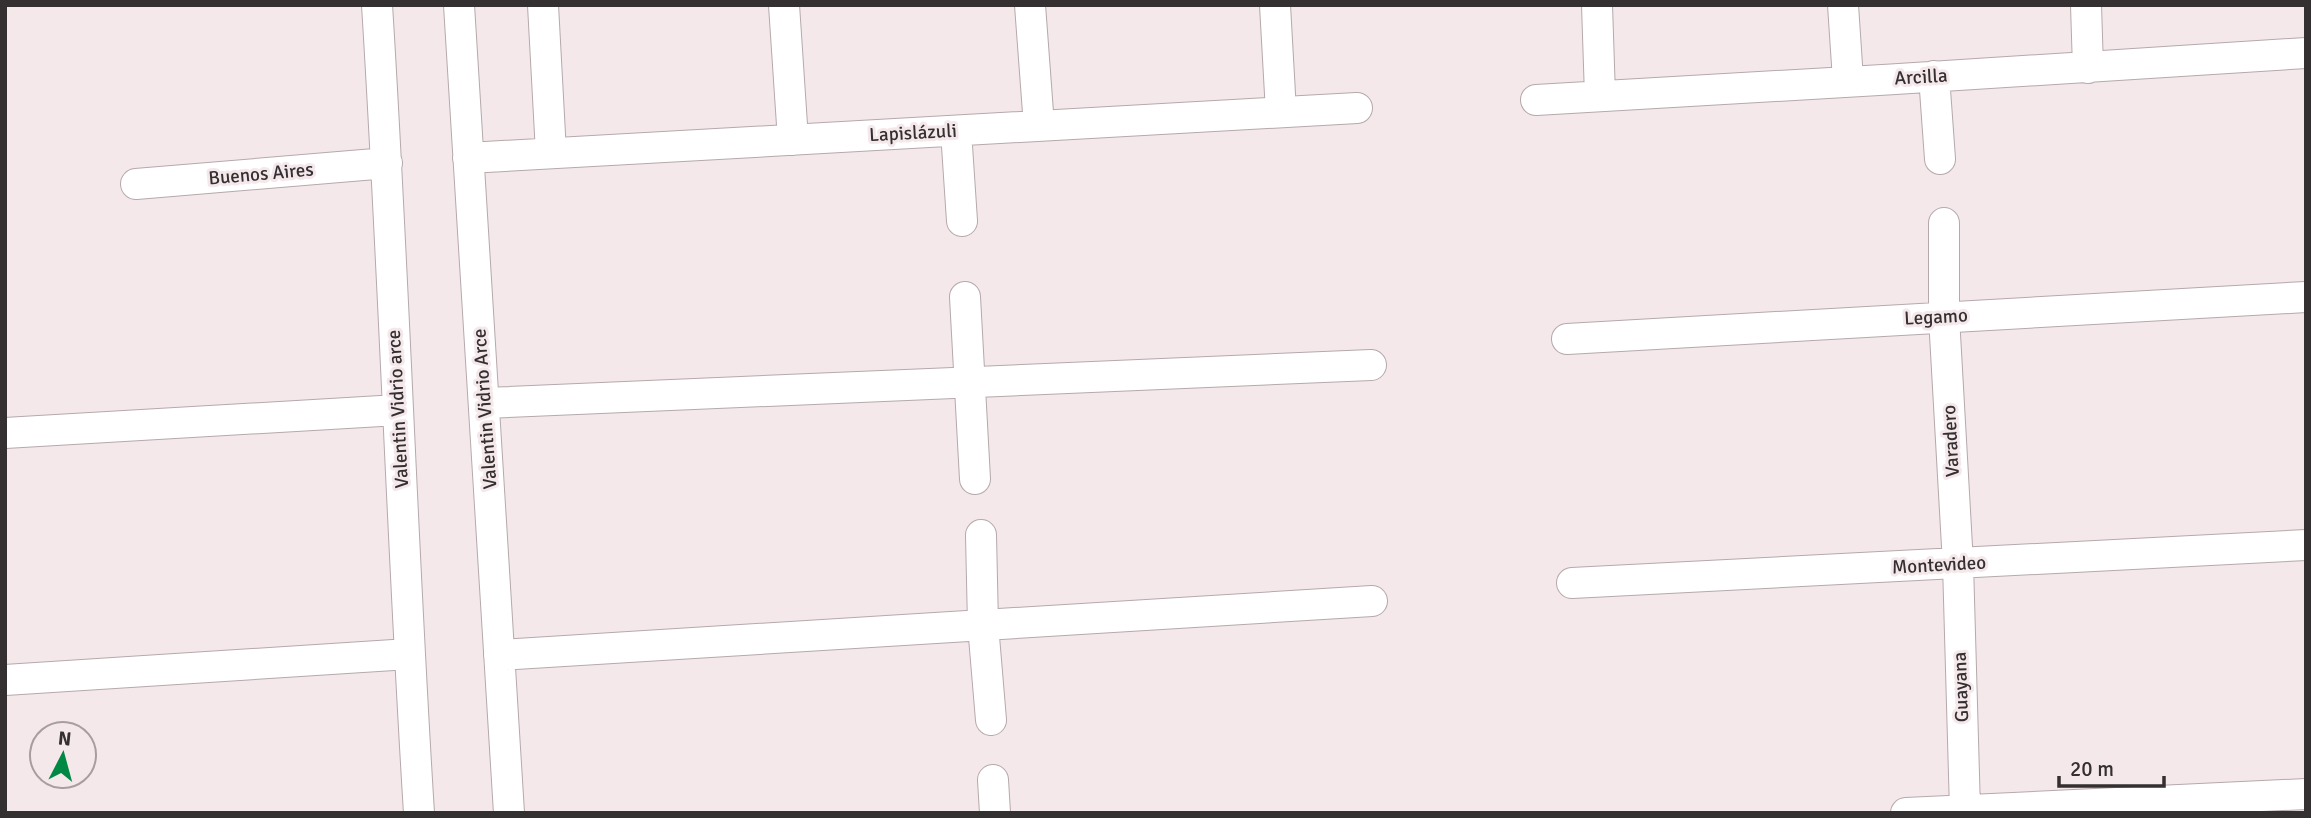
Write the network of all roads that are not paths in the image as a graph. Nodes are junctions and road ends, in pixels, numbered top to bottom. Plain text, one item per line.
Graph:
1 (377, 5) edge
2 (459, 5) edge
3 (543, 5) edge
4 (784, 5) edge
5 (1030, 5) edge
6 (1275, 5) edge
7 (1597, 5) edge
8 (1843, 5) edge
9 (2086, 5) edge
10 (2306, 53) edge
11 (2088, 68) junction
12 (1934, 76) junction
13 (1848, 80) junction
14 (1600, 96) junction
15 (1536, 100) dead end
16 (1357, 108) dead end
17 (1281, 112) junction
18 (1040, 126) junction
19 (956, 131) junction
20 (793, 140) junction
21 (551, 153) junction
22 (468, 158) junction
23 (1940, 159) dead end
24 (387, 163) junction
25 (136, 184) dead end
26 (962, 221) dead end
27 (1944, 223) dead end
28 (965, 297) dead end
29 (2306, 297) edge
30 (1944, 317) junction
31 (1567, 339) dead end
32 (1371, 365) dead end
33 (969, 382) junction
34 (485, 403) junction
35 (398, 410) junction
36 (5, 433) edge
37 (975, 479) dead end
38 (981, 535) dead end
39 (2306, 545) edge
40 (1958, 564) junction
41 (1572, 583) dead end
42 (1372, 601) dead end
43 (983, 625) junction
44 (409, 654) junction
45 (499, 655) junction
46 (5, 680) edge
47 (991, 720) dead end
48 (993, 780) dead end
49 (2306, 794) edge
50 (2103, 808) edge
51 (1965, 810) junction
52 (419, 813) edge
53 (509, 813) edge
54 (995, 813) edge
55 (1906, 813) edge

1 - 24 street, Valentin Vidrio arce
2 - 22 street, Valentin Vidrio Arce
3 - 21 street
4 - 20 street
5 - 18 street
6 - 17 street
7 - 14 street
8 - 13 street
9 - 11 street
10 - 11 street, Arcilla
11 - 12 street, Arcilla
12 - 13 street, Arcilla
12 - 23 street
13 - 14 street, Arcilla
14 - 15 street, Arcilla
16 - 17 street, Lapislázuli
17 - 18 street, Lapislázuli
18 - 19 street, Lapislázuli
19 - 20 street, Lapislázuli
19 - 26 street
20 - 21 street, Lapislázuli
21 - 22 street, Lapislázuli
22 - 34 street, Valentin Vidrio Arce
24 - 25 street, Buenos Aires
24 - 35 street, Valentin Vidrio arce
27 - 30 street, Varadero
28 - 33 street
29 - 30 street, Legamo
30 - 31 street, Legamo
30 - 40 street, Varadero
32 - 33 street
33 - 34 street
33 - 37 street
34 - 45 street, Valentin Vidrio Arce
35 - 36 street
35 - 44 street, Valentin Vidrio arce
38 - 43 street
39 - 40 street, Montevideo
40 - 41 street, Montevideo
40 - 51 street, Guayana
42 - 43 street
43 - 45 street
43 - 47 street
44 - 46 street
44 - 52 street, Valentin Vidrio arce
45 - 53 street, Valentin Vidrio Arce
48 - 54 street
49 - 50 street
50 - 51 street
51 - 55 street

